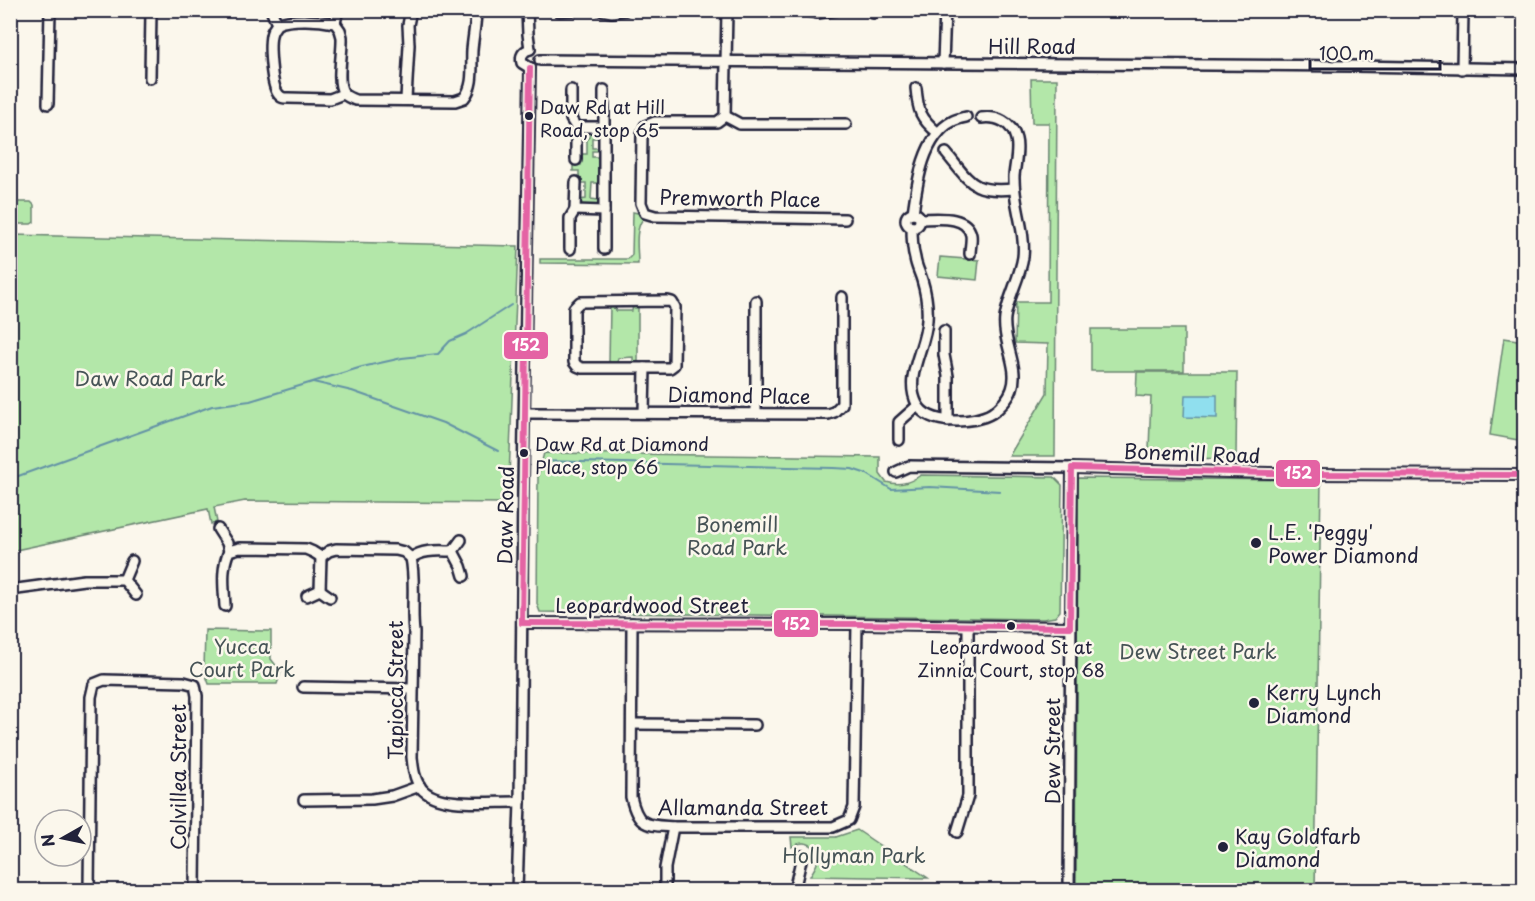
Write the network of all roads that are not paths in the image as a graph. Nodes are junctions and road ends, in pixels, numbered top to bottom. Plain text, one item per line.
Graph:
1 (50, 10) edge
2 (151, 10) edge
3 (271, 10) edge
4 (338, 10) edge
5 (411, 10) edge
6 (476, 10) edge
7 (527, 10) edge
8 (574, 10) edge
9 (602, 10) edge
10 (625, 10) edge
11 (685, 10) edge
12 (726, 10) edge
13 (802, 10) edge
14 (836, 10) edge
15 (945, 10) edge
16 (1463, 10) edge
17 (559, 11) edge
18 (699, 12) edge
19 (335, 23) junction
20 (277, 24) junction
21 (530, 49) junction
22 (540, 60) junction
23 (726, 60) junction
24 (943, 63) junction
25 (530, 68) junction
26 (1462, 69) junction
27 (1524, 69) edge
28 (150, 78) dead end
29 (916, 88) dead end
30 (571, 90) dead end
31 (604, 90) dead end
32 (343, 94) junction
33 (406, 99) junction
34 (48, 104) dead end
35 (725, 116) junction
36 (966, 117) dead end
37 (981, 118) dead end
38 (846, 124) dead end
39 (576, 127) junction
40 (603, 127) junction
41 (939, 133) junction
42 (945, 154) dead end
43 (576, 160) dead end
44 (576, 182) dead end
45 (1014, 189) junction
46 (576, 210) junction
47 (604, 211) junction
48 (917, 216) junction
49 (845, 219) dead end
50 (570, 249) dead end
51 (604, 249) dead end
52 (970, 254) dead end
53 (842, 297) dead end
54 (756, 301) dead end
55 (944, 331) dead end
56 (645, 368) junction
57 (917, 406) junction
58 (644, 412) junction
59 (525, 413) junction
60 (756, 413) junction
61 (948, 421) junction
62 (899, 440) dead end
63 (1072, 468) junction
64 (896, 472) dead end
65 (1524, 475) edge
66 (218, 529) dead end
67 (461, 540) dead end
68 (229, 551) junction
69 (453, 551) junction
70 (321, 557) junction
71 (411, 558) junction
72 (132, 561) dead end
73 (464, 576) dead end
74 (124, 580) junction
75 (10, 590) edge
76 (320, 590) junction
77 (136, 595) dead end
78 (307, 596) dead end
79 (330, 597) dead end
80 (225, 606) dead end
81 (522, 623) junction
82 (632, 623) junction
83 (857, 624) junction
84 (968, 626) junction
85 (1070, 627) junction
86 (303, 687) dead end
87 (413, 689) junction
88 (632, 724) junction
89 (755, 725) dead end
90 (420, 786) junction
91 (304, 800) dead end
92 (520, 802) junction
93 (673, 827) junction
94 (957, 832) dead end
95 (802, 856) dead end
96 (89, 891) edge
97 (195, 891) edge
98 (517, 891) edge
99 (665, 891) edge
100 (796, 891) edge
101 (1069, 891) edge

1 - 34 street
2 - 28 street
3 - 20 street
4 - 19 street
5 - 33 street
6 - 33 street
7 - 21 street, Daw Road
8 - 17 street
9 - 10 street
11 - 18 street
12 - 23 street
13 - 14 street
15 - 24 street
16 - 26 street
19 - 20 street
19 - 32 street
20 - 32 street
21 - 22 street
21 - 25 street, Daw Road
22 - 23 street, Hill Road
22 - 25 street
23 - 24 street, Hill Road
23 - 35 street
24 - 26 street, Hill Road
25 - 59 street, Daw Road
26 - 27 street, Hill Road
29 - 41 street
30 - 39 street
31 - 40 street
32 - 33 street
35 - 38 street
35 - 49 street, Premworth Place
36 - 41 street
37 - 45 street
39 - 40 street
39 - 43 street
40 - 47 street
41 - 48 street
42 - 45 street
44 - 46 street
45 - 61 street
46 - 47 street
46 - 50 street
47 - 51 street
48 - 52 street
48 - 57 street
53 - 60 street, Diamond Place
54 - 60 street
55 - 61 street
56 - 56 street
56 - 58 street
57 - 61 street
57 - 62 street
58 - 59 street, Diamond Place
58 - 60 street, Diamond Place
59 - 81 street, Daw Road
63 - 64 street, Bonemill Road
63 - 65 street, Bonemill Road
63 - 85 street, Dew Street
66 - 68 street
67 - 69 street
68 - 70 street
68 - 80 street
69 - 71 street
69 - 73 street
70 - 71 street
70 - 76 street
71 - 87 street, Tapioca Street
72 - 74 street
74 - 75 street
74 - 77 street
76 - 78 street
76 - 79 street
81 - 82 street, Leopardwood Street
81 - 92 street, Daw Road
82 - 83 street, Leopardwood Street
82 - 88 street, Allamanda Street
83 - 84 street, Leopardwood Street
83 - 93 street, Allamanda Street
84 - 85 street, Leopardwood Street
84 - 94 street
85 - 101 street, Dew Street
86 - 87 street
87 - 90 street, Tapioca Street
88 - 89 street
88 - 93 street, Allamanda Street
90 - 91 street
90 - 92 street, Tapioca Street
92 - 98 street, Daw Road
93 - 99 street
95 - 100 street
96 - 97 street, Colvillea Street

